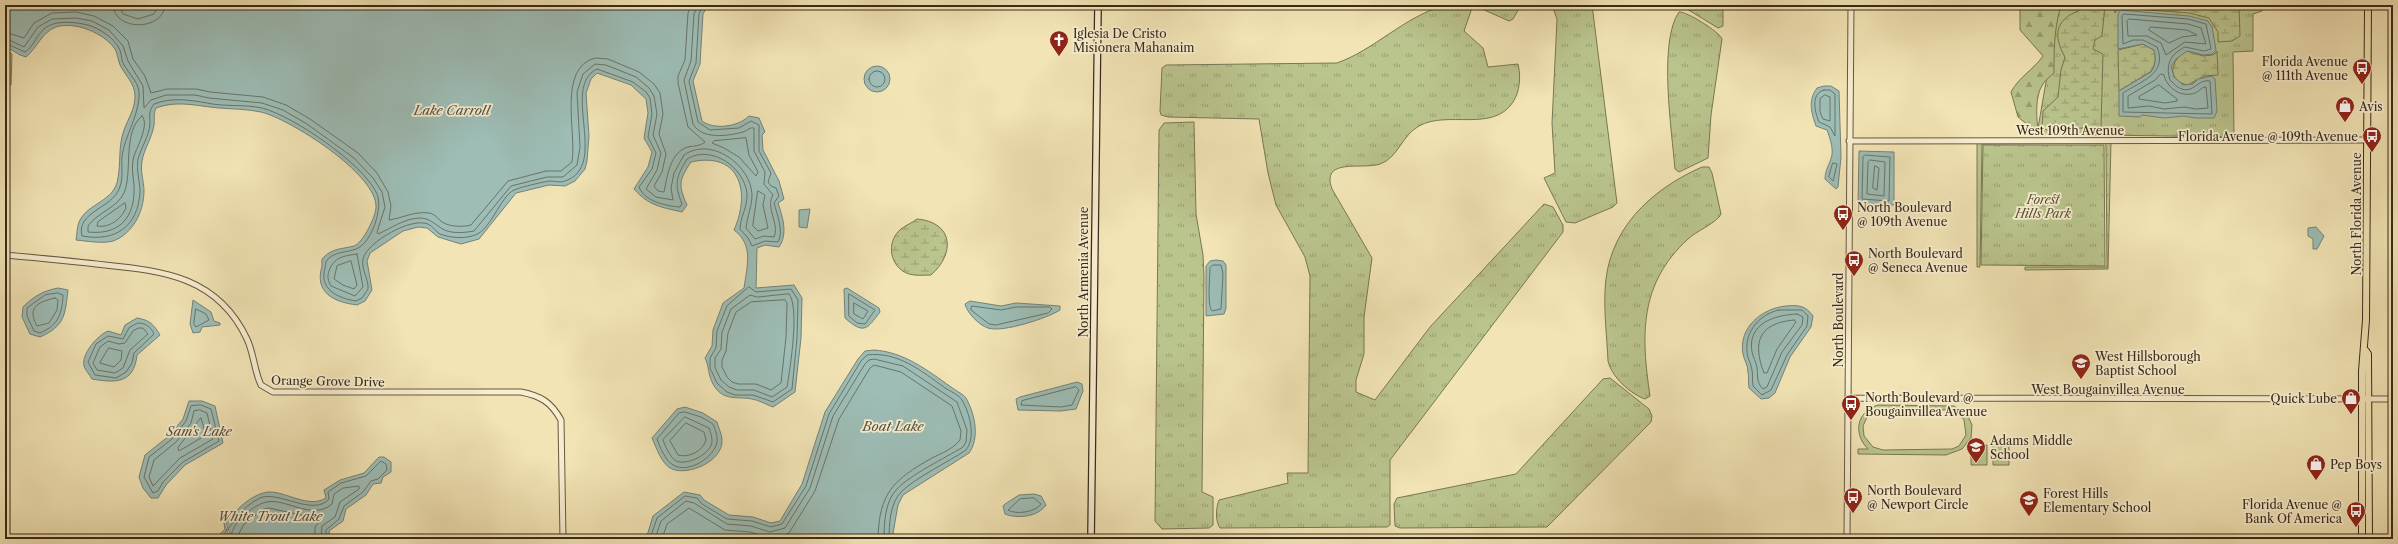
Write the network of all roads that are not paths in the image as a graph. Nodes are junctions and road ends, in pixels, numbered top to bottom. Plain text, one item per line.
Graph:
1 (1098, 5) edge
2 (1851, 5) edge
3 (2368, 5) edge
4 (2367, 140) junction
5 (1849, 141) junction
6 (5, 255) edge
7 (1848, 398) junction
8 (2366, 398) junction
9 (2393, 398) edge
10 (563, 539) edge
11 (1091, 539) edge
12 (1846, 539) edge
13 (2362, 539) edge
14 (2369, 539) edge

1 - 11 main road, North Armenia Avenue
2 - 5 street, North Boulevard
3 - 4 main road, North Florida Avenue
4 - 5 street, West 109th Avenue
4 - 8 main road, North Florida Avenue
5 - 7 street, North Boulevard
6 - 10 street, Orange Grove Drive
7 - 8 street, West Bougainvillea Avenue
7 - 12 street, North Boulevard
8 - 9 street, West Bougainvillea Avenue
8 - 13 main road, North Florida Avenue
8 - 14 main road, North Florida Avenue

